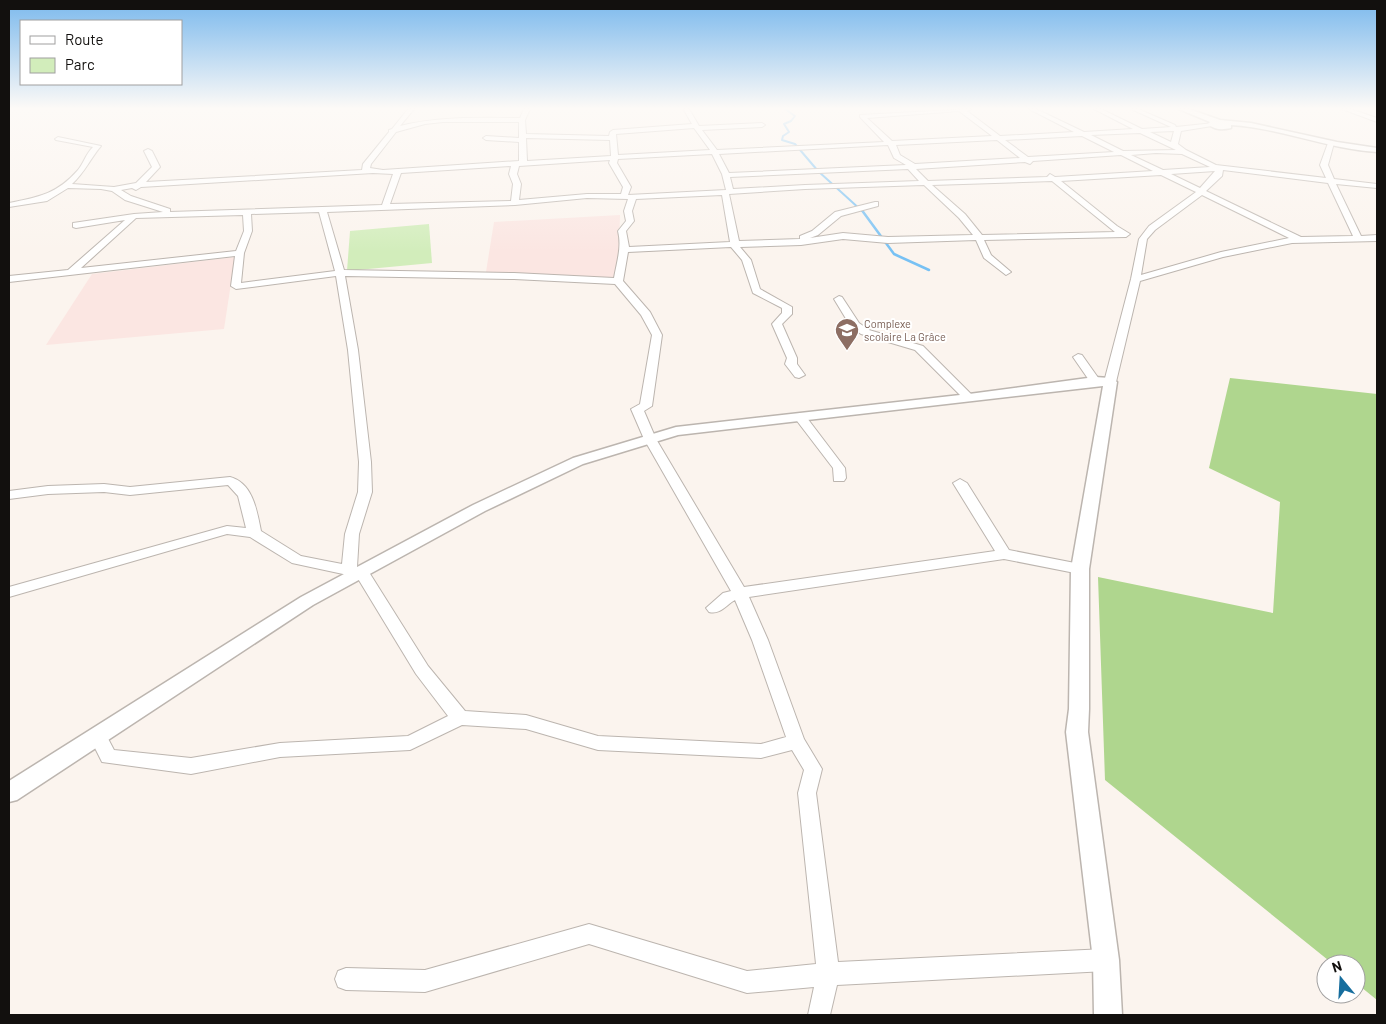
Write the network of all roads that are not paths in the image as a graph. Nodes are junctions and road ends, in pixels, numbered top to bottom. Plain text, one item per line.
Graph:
1 (88, 157) edge
2 (151, 157) edge
3 (372, 157) edge
4 (520, 157) edge
5 (639, 157) edge
6 (716, 157) edge
7 (898, 157) edge
8 (1024, 157) edge
9 (1078, 157) edge
10 (1128, 157) edge
11 (1193, 157) edge
12 (1327, 157) edge
13 (615, 158) junction
14 (1028, 160) junction
15 (520, 163) junction
16 (912, 165) junction
17 (1217, 168) junction
18 (398, 171) junction
19 (370, 172) junction
20 (1164, 173) junction
21 (727, 175) junction
22 (1053, 179) junction
23 (1332, 181) junction
24 (927, 184) junction
25 (140, 185) junction
26 (66, 186) junction
27 (1377, 186) edge
28 (114, 189) junction
29 (1202, 191) junction
30 (728, 192) junction
31 (125, 194) junction
32 (628, 197) junction
33 (515, 203) junction
34 (875, 204) dead end
35 (9, 205) edge
36 (385, 207) junction
37 (323, 210) junction
38 (248, 213) junction
39 (178, 214) junction
40 (134, 216) junction
41 (76, 225) dead end
42 (1126, 234) junction
43 (978, 236) junction
44 (1143, 238) junction
45 (1358, 238) junction
46 (1377, 238) edge
47 (1300, 240) junction
48 (788, 243) junction
49 (735, 246) junction
50 (622, 250) junction
51 (240, 253) junction
52 (71, 272) junction
53 (1006, 272) dead end
54 (340, 273) junction
55 (9, 279) edge
56 (1136, 280) junction
57 (618, 281) junction
58 (839, 299) dead end
59 (1078, 357) dead end
60 (799, 375) dead end
61 (1103, 381) junction
62 (968, 398) junction
63 (800, 417) junction
64 (650, 439) junction
65 (839, 478) dead end
66 (960, 483) dead end
67 (9, 494) edge
68 (254, 533) junction
69 (1004, 554) junction
70 (1080, 569) junction
71 (356, 571) junction
72 (9, 592) edge
73 (740, 593) junction
74 (714, 608) dead end
75 (460, 718) junction
76 (98, 736) junction
77 (796, 741) junction
78 (9, 793) edge
79 (1106, 960) junction
80 (828, 974) junction
81 (346, 978) dead end
82 (819, 1015) edge
83 (1108, 1015) edge

1 - 26 street
2 - 25 street
3 - 19 street
4 - 15 street
5 - 13 street
6 - 21 street
7 - 16 street
8 - 14 street
9 - 14 street
10 - 20 street
11 - 17 street
12 - 23 street
13 - 15 street
13 - 32 street
14 - 16 street
14 - 22 street
15 - 18 street
15 - 33 street
16 - 21 street
16 - 24 street
17 - 20 street
17 - 23 street
17 - 29 street
18 - 19 street
18 - 36 street
19 - 25 street
20 - 22 street
20 - 29 street
21 - 30 street
22 - 24 street
22 - 42 street
23 - 27 street
23 - 45 street
24 - 30 street
24 - 43 street
25 - 28 street
25 - 31 street
26 - 28 street
26 - 35 street
28 - 31 street
29 - 44 street
29 - 47 street
30 - 32 street
30 - 49 street
31 - 39 street
32 - 33 street
32 - 50 street
33 - 36 street
34 - 48 street
36 - 37 street
37 - 38 street
37 - 54 street
38 - 39 street
38 - 51 street
39 - 40 street
40 - 41 street
40 - 52 street
42 - 43 street
42 - 44 street
43 - 48 street
43 - 53 street
44 - 56 street
45 - 46 street
45 - 47 street
47 - 56 street
48 - 49 street
49 - 50 street
49 - 60 street
50 - 57 street
51 - 52 street
51 - 54 street
52 - 55 street
54 - 57 street
54 - 71 street
56 - 61 street
57 - 64 street
58 - 62 street
59 - 61 street
61 - 62 main road
61 - 70 main road
62 - 63 main road
63 - 64 main road
63 - 65 street
64 - 71 main road
64 - 73 street
66 - 69 street
67 - 68 street
68 - 71 street
68 - 72 street
69 - 70 street
69 - 73 street
70 - 79 main road
71 - 75 street
71 - 76 main road
73 - 74 street
73 - 77 street
75 - 76 street
75 - 77 street
76 - 78 main road
77 - 80 street
79 - 80 street
79 - 83 main road
80 - 81 street
80 - 82 street

